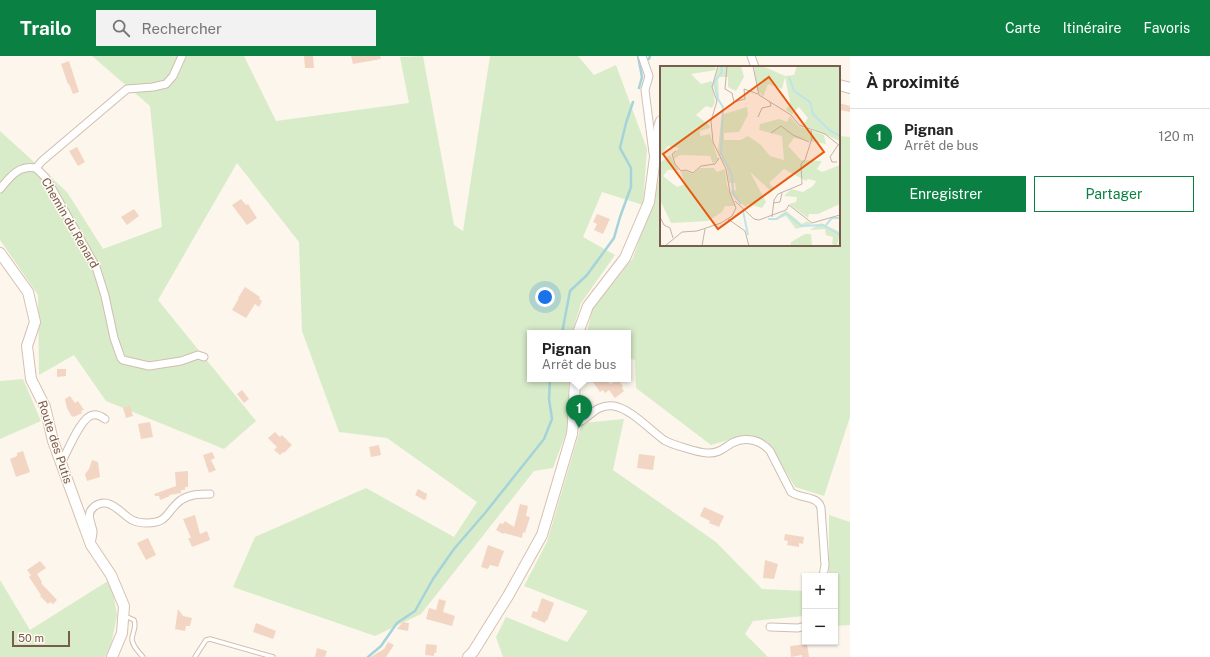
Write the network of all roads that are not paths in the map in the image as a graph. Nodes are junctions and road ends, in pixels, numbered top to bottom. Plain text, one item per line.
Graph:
1 (182, 56) edge
2 (642, 56) edge
3 (751, 56) edge
4 (755, 66) edge
5 (840, 85) edge
6 (850, 88) edge
7 (660, 124) edge
8 (654, 161) junction
9 (36, 168) junction
10 (0, 190) edge
11 (0, 253) edge
12 (579, 330) edge
13 (204, 357) dead end
14 (575, 382) edge
15 (105, 419) dead end
16 (573, 423) junction
17 (61, 463) junction
18 (210, 494) dead end
19 (91, 545) junction
20 (824, 573) edge
21 (123, 615) junction
22 (770, 627) dead end
23 (802, 627) edge
24 (112, 657) edge
25 (143, 657) edge
26 (195, 657) edge
27 (273, 657) edge
28 (468, 657) edge

1 - 9 street, Chemin du Renard
2 - 8 street
3 - 4 street
5 - 6 street
7 - 8 street
8 - 12 street
9 - 10 street, Chemin du Renard
9 - 13 street, Chemin du Renard
11 - 17 street, Route des Putis
14 - 16 street
15 - 17 street
16 - 20 street
16 - 28 street
17 - 19 street, Route des Putis
18 - 19 street
19 - 21 street, Route des Putis
21 - 24 street, Route des Putis
21 - 25 lane
22 - 23 street
26 - 27 lane

